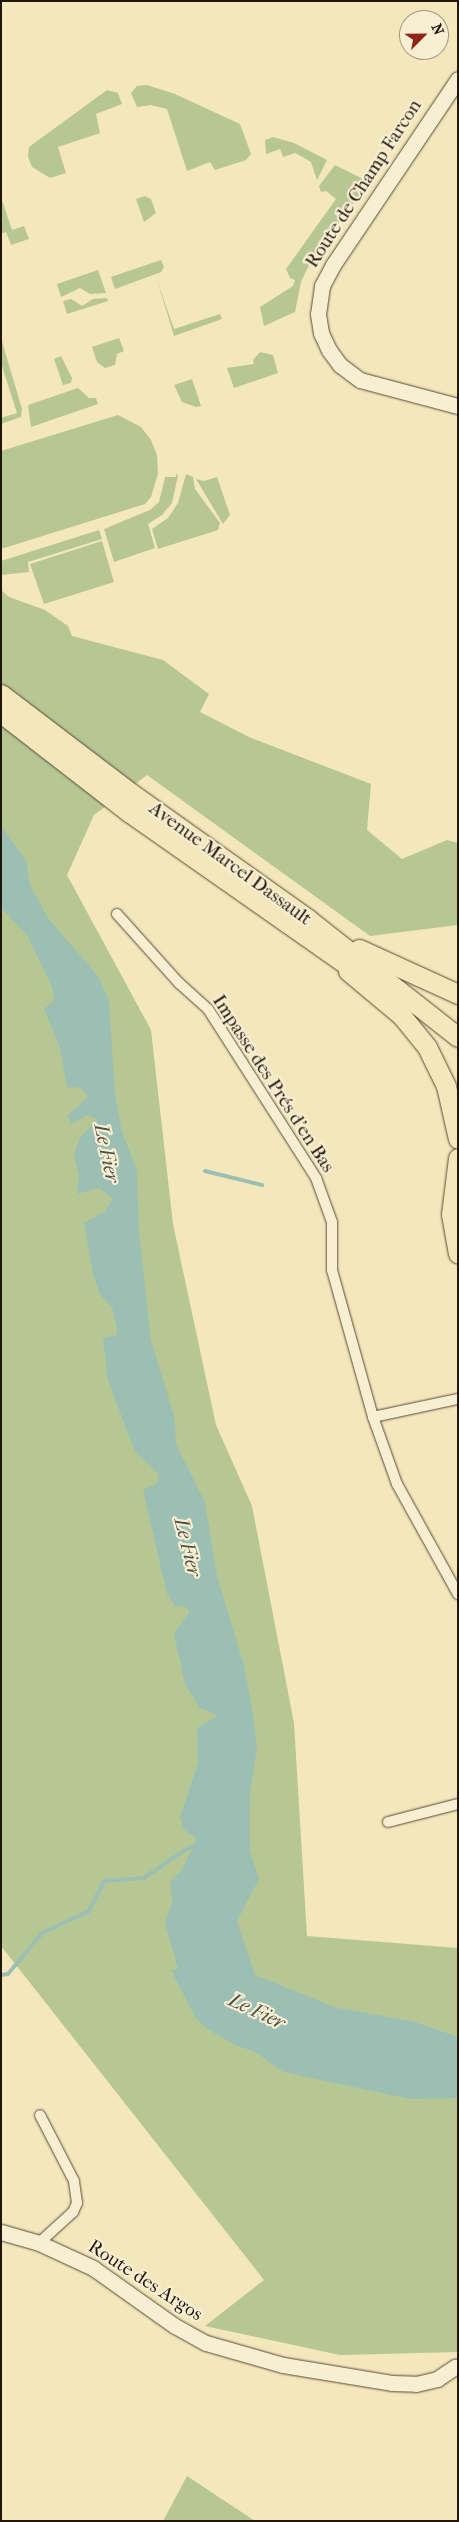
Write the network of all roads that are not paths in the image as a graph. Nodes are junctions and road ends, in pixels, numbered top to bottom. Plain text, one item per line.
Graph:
1 (458, 78) edge
2 (458, 406) edge
3 (1, 694) edge
4 (1, 713) edge
5 (1, 720) edge
6 (42, 747) junction
7 (117, 914) dead end
8 (308, 919) junction
9 (329, 955) junction
10 (458, 994) edge
11 (458, 1037) edge
12 (458, 1052) edge
13 (458, 1139) edge
14 (458, 1158) edge
15 (458, 1253) edge
16 (458, 1399) edge
17 (373, 1417) junction
18 (458, 1594) edge
19 (458, 1804) edge
20 (388, 1822) dead end
21 (40, 2115) dead end
22 (1, 2232) edge
23 (39, 2243) junction
24 (456, 2366) edge

1 - 2 street, Route de Champ Farcon
3 - 8 highway, Avenue Marcel Dassault
4 - 6 highway
5 - 6 highway
6 - 9 highway, Avenue Marcel Dassault
7 - 17 street, Impasse des Prés d'en Bas
8 - 10 highway
8 - 11 highway, Avenue Marcel Dassault
9 - 12 highway, Avenue Marcel Dassault
9 - 13 highway
14 - 15 highway
16 - 17 street
17 - 18 street, Impasse des Prés d'en Bas
19 - 20 street
21 - 23 street
22 - 23 street, Route des Argos
23 - 24 street, Route des Argos

